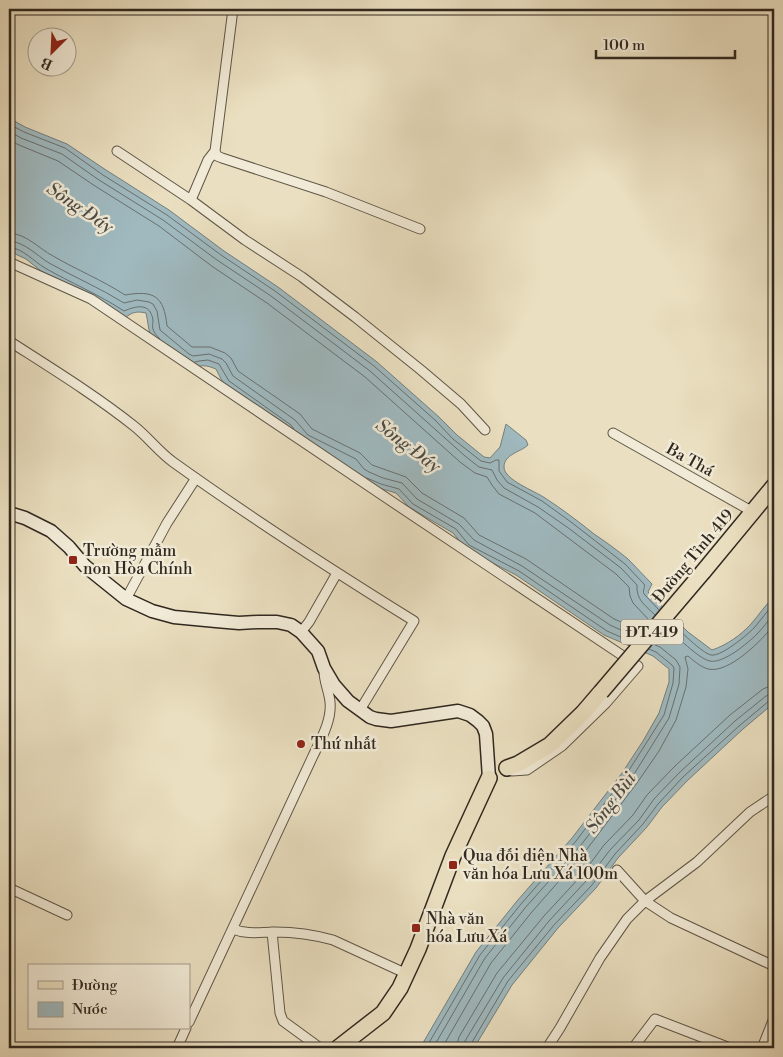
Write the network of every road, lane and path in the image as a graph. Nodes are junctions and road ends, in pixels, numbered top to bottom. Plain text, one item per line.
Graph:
1 (233, 9) edge
2 (215, 146) junction
3 (117, 151) dead end
4 (191, 200) junction
5 (420, 229) dead end
6 (9, 262) edge
7 (9, 341) edge
8 (485, 430) dead end
9 (613, 433) dead end
10 (196, 478) junction
11 (774, 486) edge
12 (753, 512) junction
13 (9, 513) edge
14 (337, 572) junction
15 (126, 599) junction
16 (301, 632) junction
17 (324, 668) junction
18 (360, 710) junction
19 (497, 773) junction
20 (774, 796) edge
21 (617, 870) dead end
22 (9, 888) edge
23 (646, 901) junction
24 (67, 915) dead end
25 (233, 929) junction
26 (272, 932) junction
27 (774, 966) edge
28 (407, 974) junction
29 (774, 1018) edge
30 (190, 1020) edge
31 (185, 1030) edge
32 (177, 1048) edge
33 (320, 1048) edge
34 (338, 1048) edge
35 (547, 1048) edge
36 (633, 1048) edge
37 (730, 1048) edge
38 (762, 1048) edge

1 - 2 street
2 - 4 street
2 - 5 street
3 - 4 street
4 - 8 street
6 - 19 street
7 - 10 street
9 - 12 street, Ba Thá
10 - 14 street
10 - 15 street
11 - 12 main road, Đường Tỉnh 419 / ĐT.419
12 - 19 main road, Đường Tỉnh 419 / ĐT.419, bridge
13 - 15 street
14 - 16 street
14 - 18 street
15 - 16 street
16 - 17 street
17 - 18 street
17 - 25 street
18 - 19 street
19 - 28 main road
20 - 23 street
21 - 23 street
22 - 24 street
23 - 27 street
23 - 35 street
25 - 26 street
25 - 30 street
26 - 28 street
26 - 33 street
28 - 34 main road
29 - 38 street
31 - 32 street
36 - 37 street

